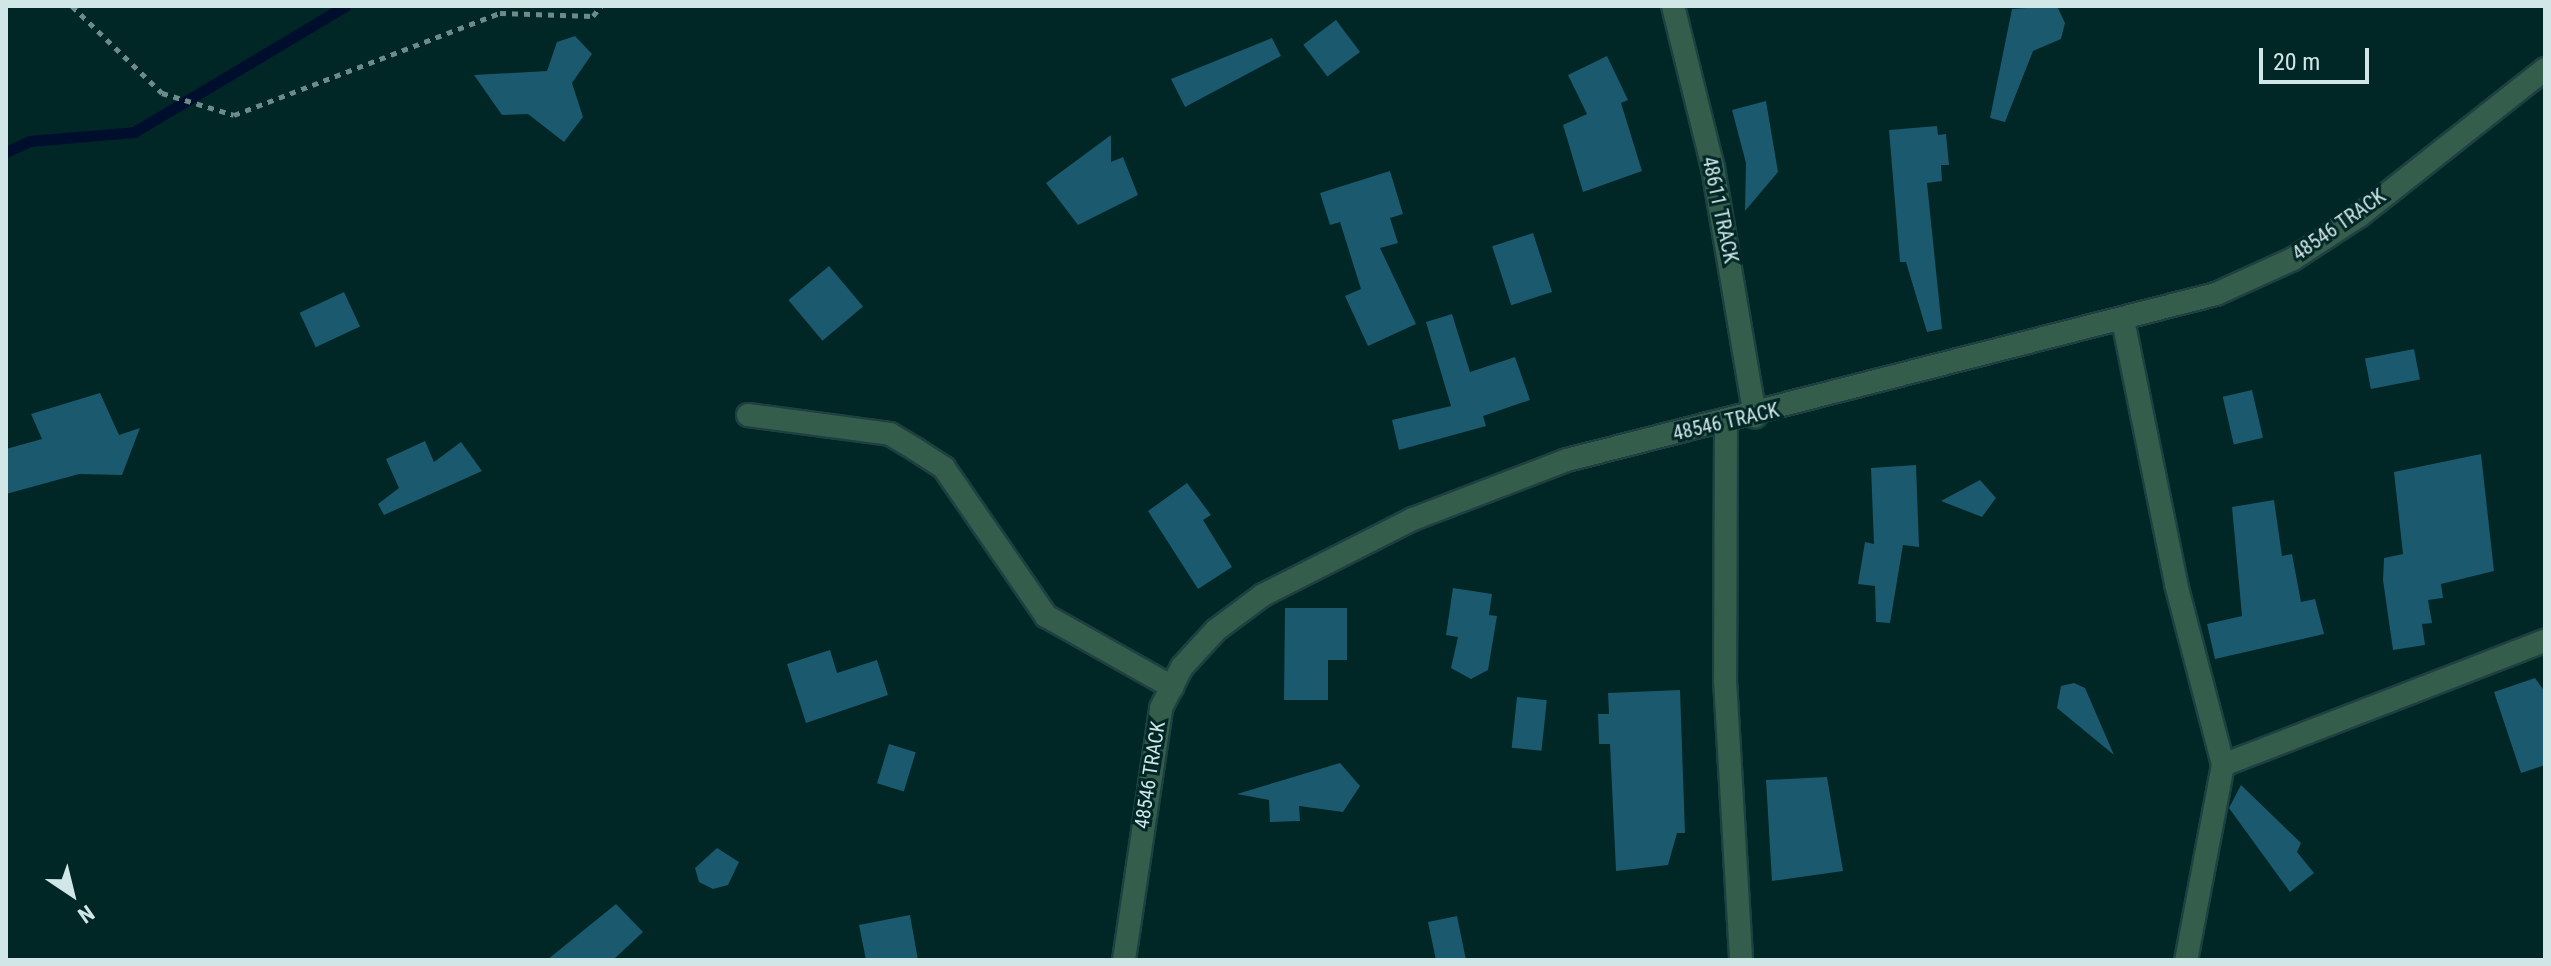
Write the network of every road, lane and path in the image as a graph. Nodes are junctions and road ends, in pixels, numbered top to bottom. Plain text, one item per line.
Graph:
1 (72, 6) edge
2 (601, 6) edge
3 (1673, 6) edge
4 (2545, 69) edge
5 (2123, 320) junction
6 (748, 415) dead end
7 (1755, 416) junction
8 (1726, 423) junction
9 (2545, 641) edge
10 (1172, 687) junction
11 (2223, 765) junction
12 (1124, 960) edge
13 (1741, 960) edge
14 (2186, 960) edge

1 - 2 path
3 - 7 street, 48611 TRACK
4 - 5 street, 48546 TRACK
5 - 7 street, 48546 TRACK
5 - 11 street
6 - 10 street
7 - 8 street, 48546 TRACK
8 - 10 street, 48546 TRACK
8 - 13 street
9 - 11 street
10 - 12 street, 48546 TRACK
11 - 14 street

